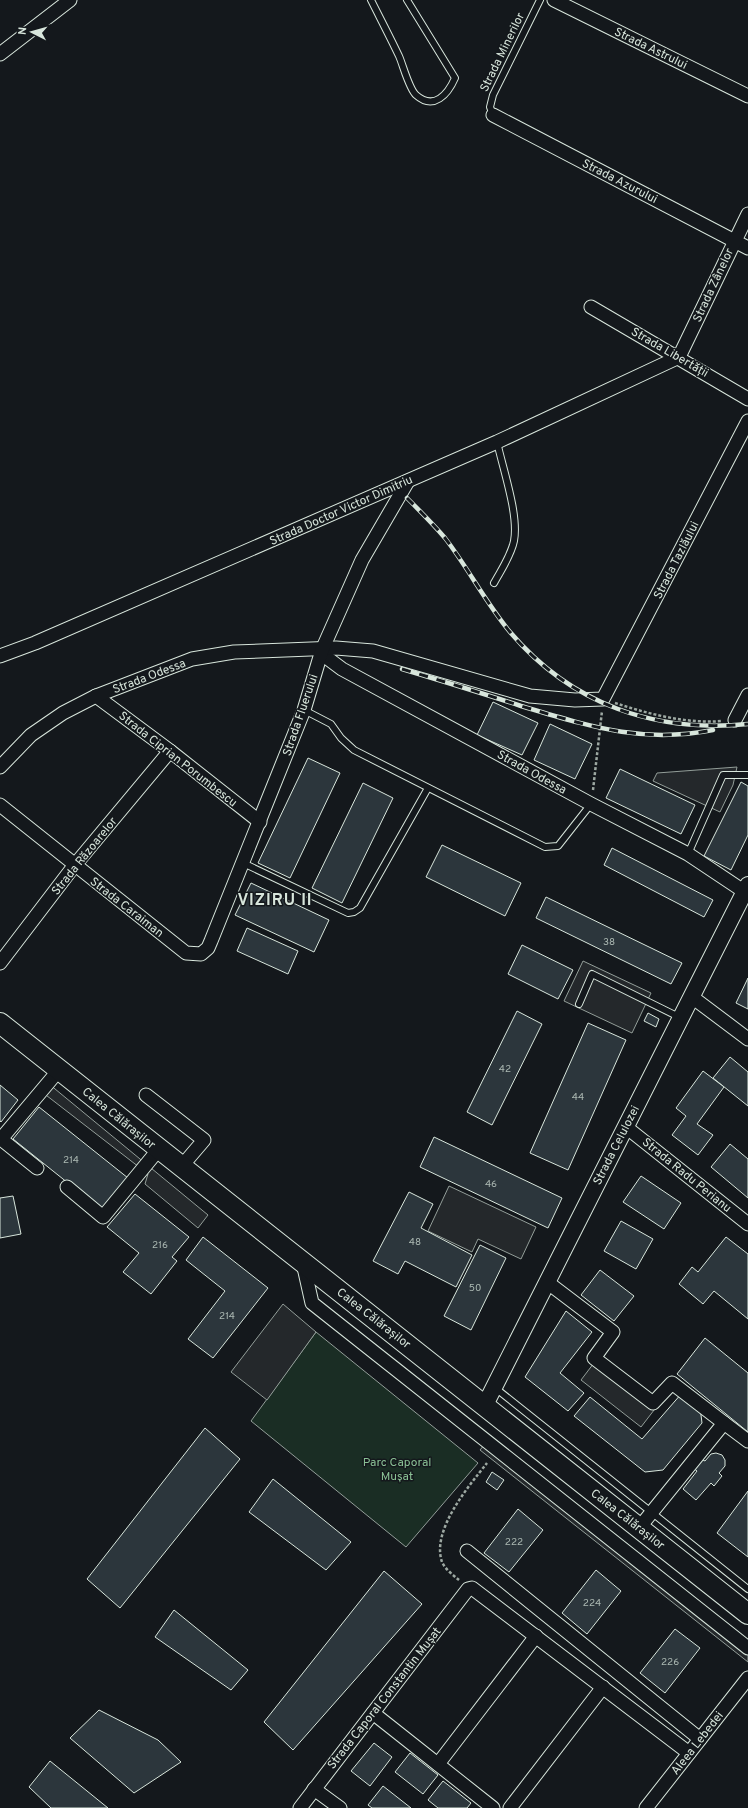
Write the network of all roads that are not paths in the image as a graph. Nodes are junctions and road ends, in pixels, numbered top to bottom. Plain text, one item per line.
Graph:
1 (70, 0) edge
2 (371, 0) edge
3 (407, 0) edge
4 (540, 0) edge
5 (554, 0) edge
6 (0, 54) edge
7 (748, 96) edge
8 (493, 115) joint
9 (748, 214) edge
10 (734, 241) junction
11 (748, 248) edge
12 (591, 307) dead end
13 (679, 357) junction
14 (748, 399) edge
15 (748, 421) edge
16 (497, 442) junction
17 (408, 481) junction
18 (494, 583) dead end
19 (322, 650) junction
20 (0, 656) edge
21 (748, 695) edge
22 (96, 696) junction
23 (603, 699) joint
24 (304, 710) junction
25 (748, 717) edge
26 (170, 751) junction
27 (0, 767) edge
28 (748, 774) edge
29 (428, 788) junction
30 (591, 804) junction
31 (0, 805) edge
32 (260, 822) junction
33 (688, 854) junction
34 (243, 863) junction
35 (74, 866) junction
36 (746, 889) edge
37 (201, 954) joint
38 (0, 963) edge
39 (692, 997) junction
40 (579, 1004) dead end
41 (681, 1018) junction
42 (0, 1023) edge
43 (748, 1039) edge
44 (59, 1070) junction
45 (146, 1094) dead end
46 (626, 1127) junction
47 (159, 1149) junction
48 (182, 1167) junction
49 (37, 1168) dead end
50 (67, 1187) dead end
51 (748, 1224) edge
52 (303, 1263) junction
53 (547, 1282) junction
54 (494, 1387) junction
55 (485, 1405) junction
56 (724, 1423) junction
57 (748, 1441) edge
58 (651, 1512) junction
59 (639, 1528) junction
60 (467, 1551) dead end
61 (748, 1589) edge
62 (748, 1614) edge
63 (536, 1636) junction
64 (748, 1648) edge
65 (748, 1678) edge
66 (603, 1687) junction
67 (373, 1713) junction
68 (700, 1738) junction
69 (689, 1753) junction
70 (438, 1764) junction
71 (314, 1788) junction
72 (300, 1808) edge
73 (340, 1808) edge
74 (493, 1808) edge
75 (510, 1808) edge
76 (646, 1808) edge

1 - 6 street
2 - 3 lane
4 - 8 lane, Strada Minerilor
5 - 7 street, Strada Astrului
8 - 10 street, Strada Azurului
9 - 10 street, Strada Zânelor
10 - 11 street, Strada Azurului
10 - 13 street, Strada Zânelor
12 - 13 street, Strada Libertății
13 - 14 street, Strada Libertății
13 - 16 street, Strada Doctor Victor Dimitriu
15 - 23 street, Strada Tazlăului
16 - 17 street, Strada Doctor Victor Dimitriu
16 - 18 lane
17 - 19 street, Strada Fluerului
17 - 20 street, Strada Doctor Victor Dimitriu
19 - 22 street, Strada Odessa
19 - 23 street, Strada Odessa
19 - 24 street, Strada Fluerului
19 - 30 street, Strada Odessa
21 - 25 street
22 - 26 street, Strada Ciprian Porumbescu
22 - 27 street, Strada Odessa
24 - 29 lane
24 - 32 street, Strada Fluerului
26 - 32 street, Strada Ciprian Porumbescu
26 - 35 street, Strada Răzoarelor
28 - 33 lane
29 - 30 lane
29 - 34 lane
30 - 33 street, Strada Odessa
31 - 35 street, Strada Caraiman
32 - 34 street, Strada Fluerului
33 - 36 street, Strada Odessa
34 - 37 street, Strada Fluerului
35 - 37 street, Strada Caraiman
35 - 38 street, Strada Răzoarelor
36 - 39 street, Strada Celulozei
39 - 41 street, Strada Celulozei
39 - 43 street
40 - 41 lane
41 - 46 street, Strada Celulozei
42 - 44 main road, Calea Călărașilor
44 - 47 main road, Calea Călărașilor
44 - 49 street
45 - 48 street
46 - 51 street, Strada Radu Perianu
46 - 53 street, Strada Celulozei
47 - 48 main road, Calea Călărașilor
47 - 50 street
48 - 52 main road, Calea Călărașilor
52 - 55 main road, Calea Călărașilor
52 - 64 street
53 - 54 street, Strada Celulozei
53 - 56 street
54 - 55 street, Strada Celulozei
54 - 58 lane
55 - 59 main road, Calea Călărașilor
56 - 57 street
56 - 58 street
58 - 59 street
58 - 61 lane
59 - 62 main road, Calea Călărașilor
60 - 68 street
63 - 66 street
63 - 67 street, Strada Caporal Constantin Mușat
63 - 70 street
65 - 68 street, Aleea Lebedei
66 - 69 street
66 - 75 street
67 - 70 street
67 - 71 street, Strada Caporal Constantin Mușat
68 - 69 street, Aleea Lebedei
69 - 76 street, Aleea Lebedei
70 - 74 street
71 - 72 street, Strada Caporal Constantin Mușat
71 - 73 street

